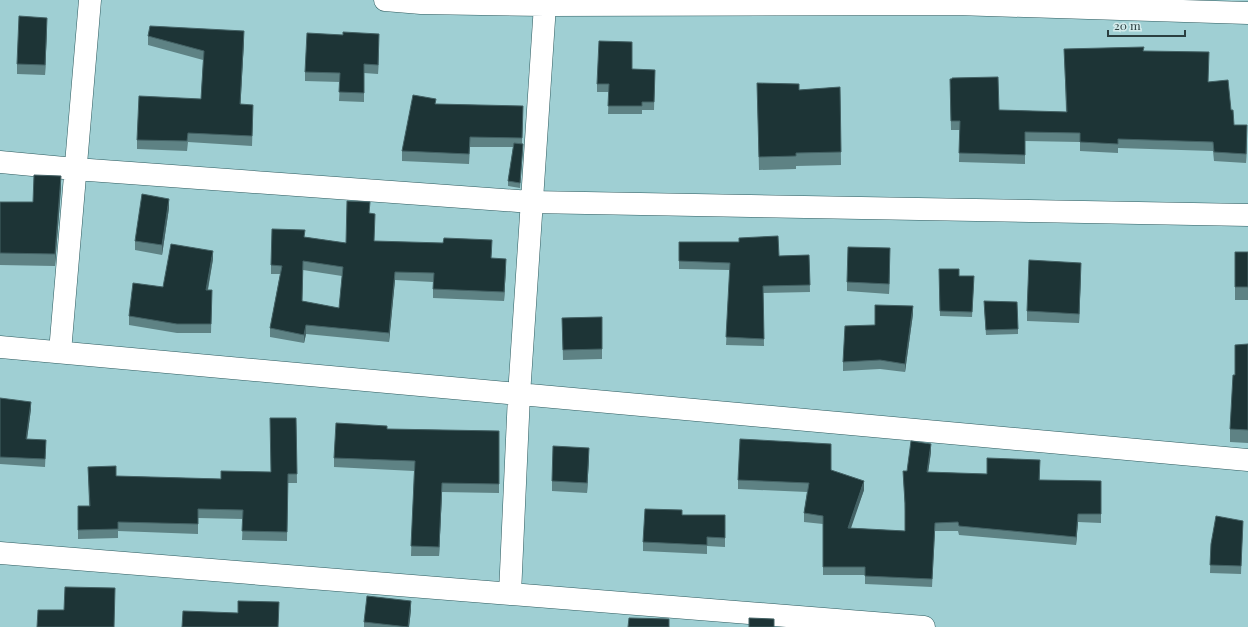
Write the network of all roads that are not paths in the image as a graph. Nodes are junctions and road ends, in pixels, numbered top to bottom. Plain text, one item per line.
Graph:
1 (90, 0) edge
2 (385, 0) edge
3 (421, 2) edge
4 (956, 2) edge
5 (545, 5) junction
6 (1248, 13) edge
7 (0, 162) edge
8 (75, 169) junction
9 (531, 202) junction
10 (1248, 215) edge
11 (0, 347) edge
12 (60, 352) junction
13 (519, 395) junction
14 (1248, 460) edge
15 (0, 554) edge
16 (510, 594) junction
17 (924, 627) edge

1 - 8 street
2 - 3 street
3 - 5 street
4 - 5 street
4 - 6 street
5 - 9 street
7 - 8 street
8 - 9 street
8 - 12 street
9 - 10 street
9 - 13 street
11 - 12 street
12 - 13 street
13 - 14 street
13 - 16 street
15 - 16 street
16 - 17 street

